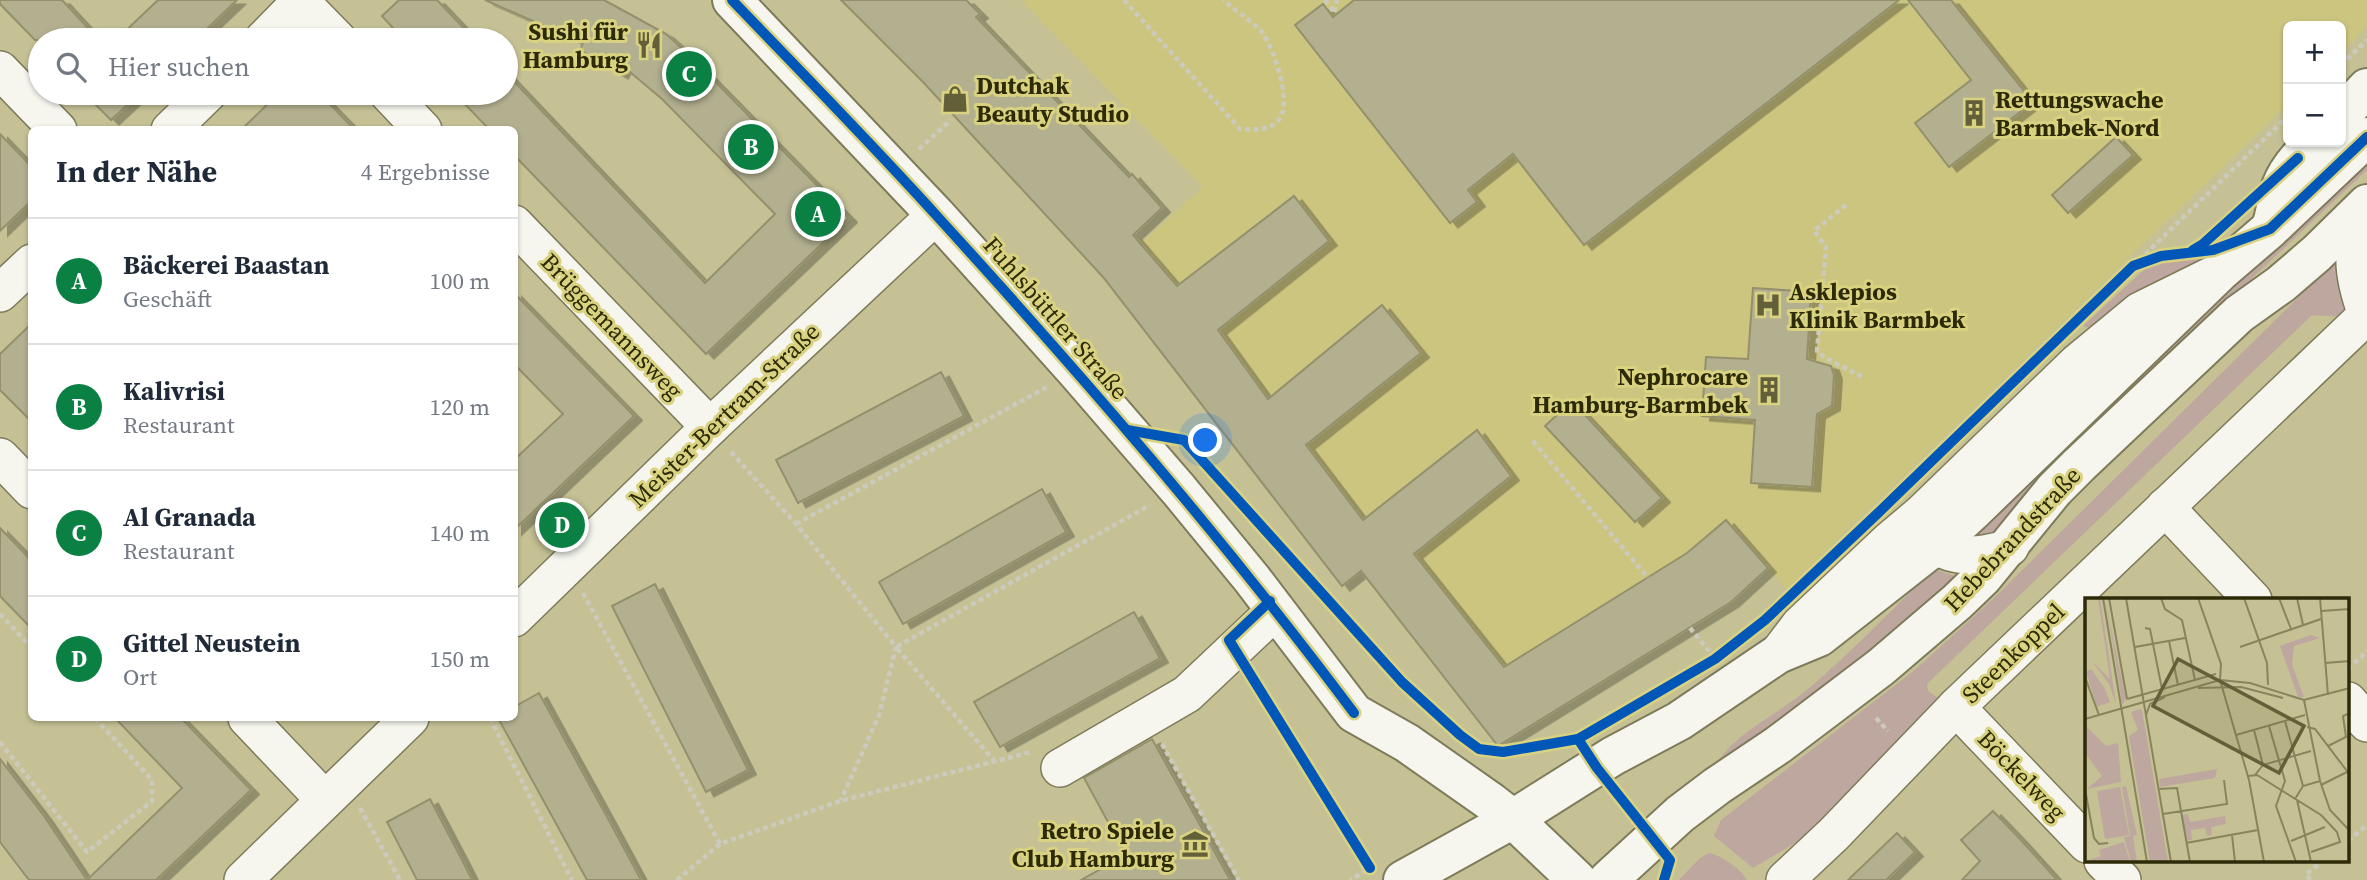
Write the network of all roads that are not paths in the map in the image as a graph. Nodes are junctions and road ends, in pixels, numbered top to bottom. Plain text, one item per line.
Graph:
1 (732, 0) edge
2 (302, 1) edge
3 (275, 28) edge
4 (327, 28) edge
5 (0, 70) edge
6 (2367, 89) edge
7 (28, 99) edge
8 (34, 105) edge
9 (196, 105) edge
10 (399, 105) edge
11 (2346, 110) edge
12 (54, 126) edge
13 (174, 126) edge
14 (419, 126) edge
15 (2367, 137) edge
16 (2309, 147) edge
17 (2367, 205) edge
18 (936, 215) junction
19 (518, 228) edge
20 (2270, 229) junction
21 (28, 267) edge
22 (0, 293) edge
23 (2367, 315) edge
24 (709, 427) junction
25 (0, 457) edge
26 (28, 487) edge
27 (2165, 507) junction
28 (1928, 530) junction
29 (2010, 547) junction
30 (2251, 598) edge
31 (518, 609) edge
32 (1276, 610) junction
33 (2350, 703) edge
34 (1956, 707) junction
35 (251, 721) edge
36 (407, 721) edge
37 (2367, 723) edge
38 (1049, 759) road end
39 (335, 790) junction
40 (1513, 819) junction
41 (2085, 842) edge
42 (2104, 862) edge
43 (243, 880) edge
44 (1403, 880) edge
45 (1577, 880) edge
46 (1608, 880) edge
47 (1785, 880) edge
48 (2122, 880) edge

1 - 18 main road, Fuhlsbüttler Straße
2 - 3 street
2 - 4 street
5 - 7 street
6 - 11 main road
8 - 12 street
9 - 13 street
10 - 14 street
15 - 20 main road, Hebebrandstraße
16 - 20 main road
17 - 23 street, Steenkoppel
17 - 29 main road, Hebebrandstraße
18 - 24 street, Meister-Bertram-Straße
18 - 32 main road, Fuhlsbüttler Straße
19 - 24 street, Brüggemannsweg
20 - 28 main road, Hebebrandstraße
21 - 22 street
23 - 27 street, Steenkoppel
24 - 31 street, Meister-Bertram-Straße
25 - 26 street
27 - 30 street
27 - 34 street, Steenkoppel
28 - 29 street
28 - 40 main road, Hebebrandstraße
29 - 46 main road, Hebebrandstraße
32 - 38 street
32 - 40 main road, Fuhlsbüttler Straße
33 - 37 street
34 - 41 street, Böckelweg
34 - 47 street, Steenkoppel
35 - 39 street
36 - 39 street
39 - 43 street
40 - 44 main road, Hebebrandstraße
40 - 45 main road, Fuhlsbüttler Straße
42 - 48 street

